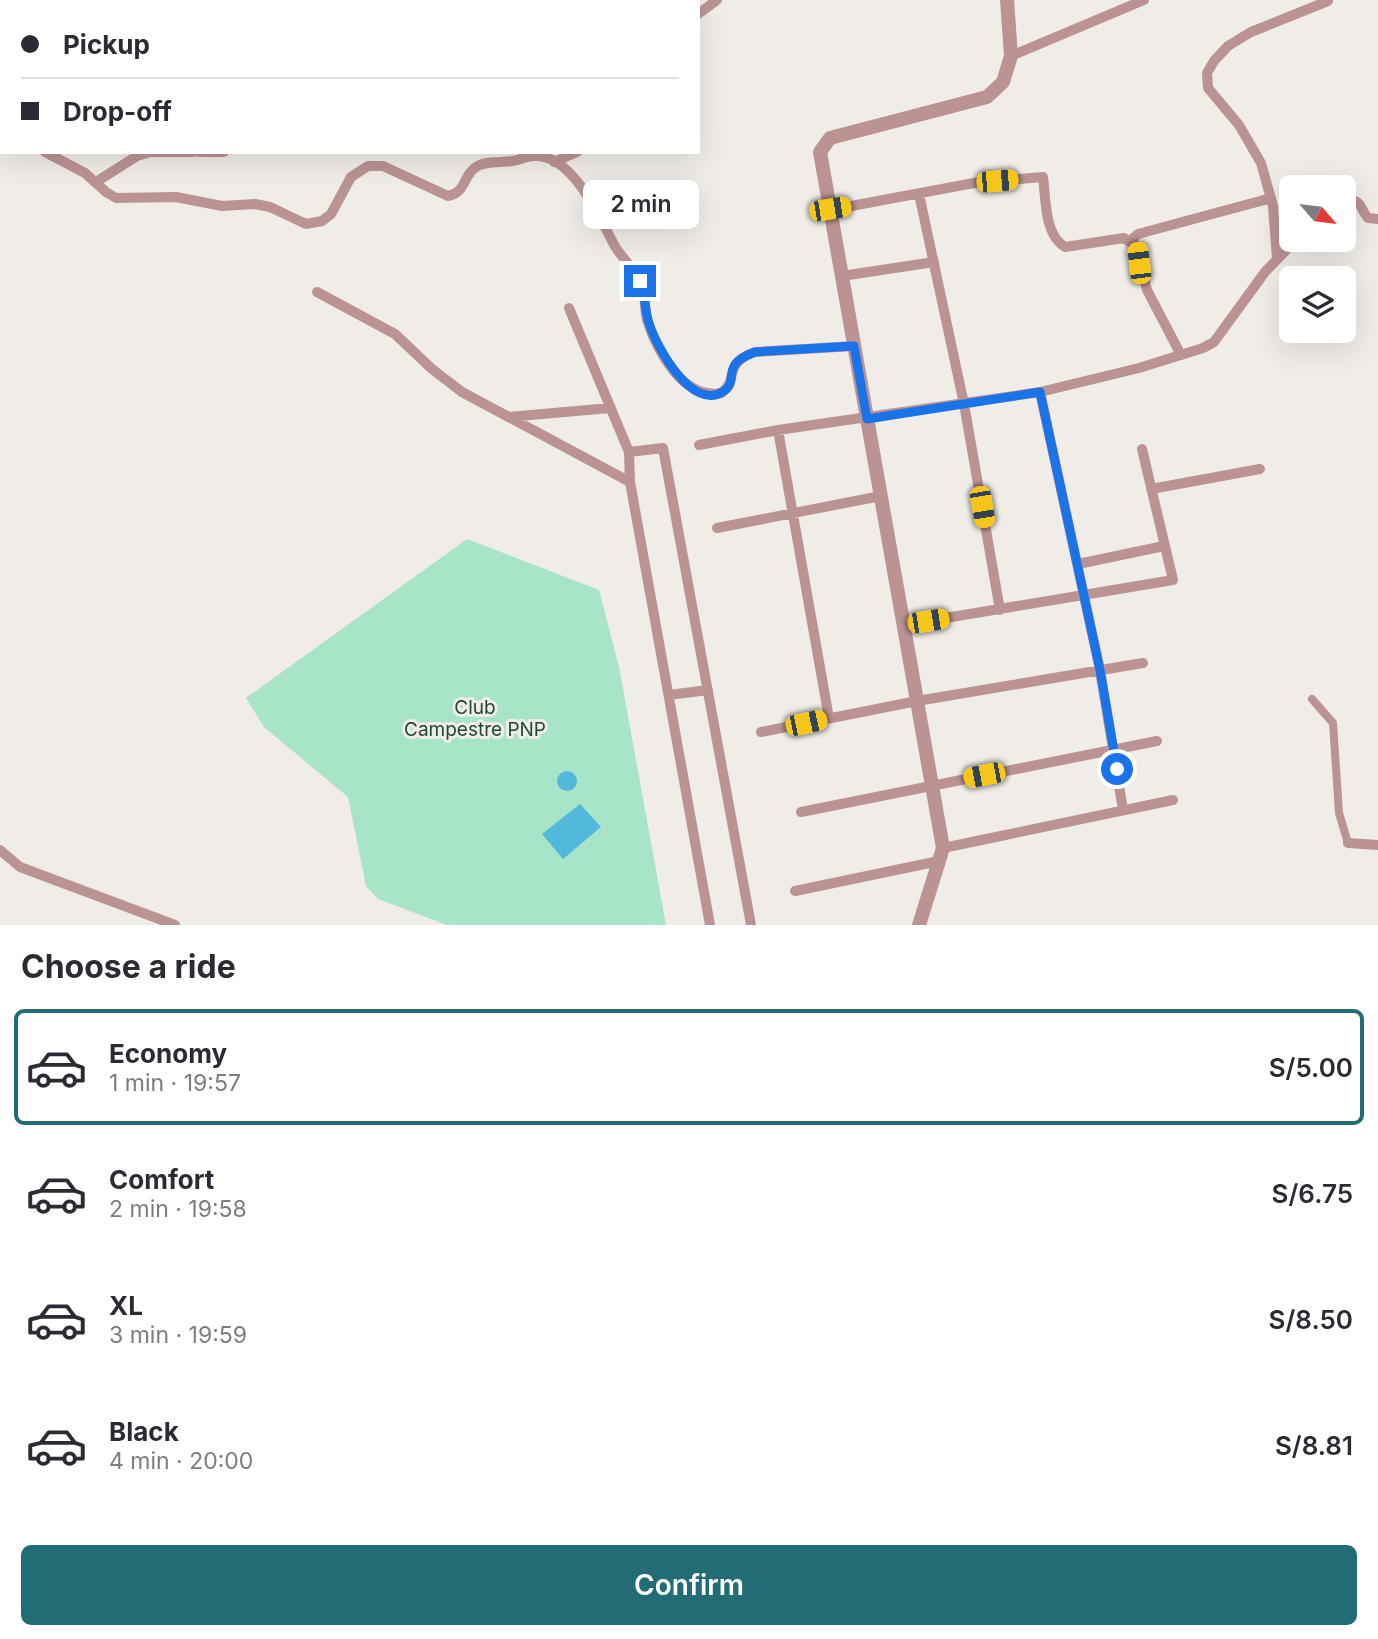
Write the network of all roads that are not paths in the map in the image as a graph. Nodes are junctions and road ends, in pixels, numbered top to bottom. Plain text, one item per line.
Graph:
1 (717, 0) edge
2 (1007, 0) edge
3 (1144, 0) edge
4 (1328, 1) edge
5 (700, 13) edge
6 (1011, 56) junction
7 (49, 154) edge
8 (143, 154) edge
9 (572, 154) edge
10 (554, 162) junction
11 (96, 182) junction
12 (919, 194) junction
13 (1271, 198) junction
14 (1356, 202) edge
15 (830, 209) junction
16 (1378, 219) edge
17 (1131, 240) junction
18 (1284, 252) edge
19 (1277, 259) junction
20 (934, 262) junction
21 (842, 276) junction
22 (317, 292) dead end
23 (569, 309) dead end
24 (854, 346) junction
25 (1181, 355) junction
26 (1040, 392) junction
27 (964, 404) junction
28 (610, 408) junction
29 (508, 417) junction
30 (867, 419) junction
31 (778, 430) junction
32 (699, 445) dead end
33 (1142, 449) dead end
34 (629, 452) junction
35 (1260, 469) dead end
36 (630, 482) junction
37 (1151, 489) junction
38 (881, 496) junction
39 (793, 513) junction
40 (717, 528) dead end
41 (1164, 546) junction
42 (1078, 564) junction
43 (1085, 596) junction
44 (1000, 610) junction
45 (904, 625) junction
46 (1143, 663) dead end
47 (1100, 670) junction
48 (708, 690) junction
49 (669, 695) junction
50 (1312, 699) dead end
51 (917, 701) junction
52 (829, 718) junction
53 (761, 732) dead end
54 (1157, 741) dead end
55 (1113, 749) junction
56 (932, 785) junction
57 (1172, 800) dead end
58 (1124, 810) junction
59 (801, 812) dead end
60 (1348, 843) joint
61 (1378, 845) edge
62 (0, 850) edge
63 (941, 855) junction
64 (794, 891) dead end
65 (176, 925) edge
66 (710, 925) edge
67 (751, 925) edge
68 (919, 925) edge

1 - 5 street
2 - 6 street
3 - 6 street
4 - 13 street
6 - 15 street
7 - 11 street
8 - 11 street
9 - 10 street
10 - 11 street
10 - 24 street
12 - 15 street
12 - 17 street
12 - 20 street
13 - 17 street
13 - 19 street
14 - 16 street
15 - 21 street
17 - 25 street
18 - 19 street
19 - 25 street
20 - 21 street
20 - 27 street
21 - 24 street
22 - 29 street
23 - 28 street
24 - 30 street
25 - 26 street
26 - 27 street
26 - 42 street
27 - 30 street
27 - 44 street
28 - 29 street
28 - 34 street
29 - 36 street
30 - 31 street
30 - 38 street
31 - 32 street
31 - 39 street
33 - 37 street
34 - 36 street
34 - 48 street
35 - 37 street
36 - 49 street
37 - 41 street
38 - 39 street
38 - 45 street
39 - 40 street
39 - 52 street
41 - 42 street
41 - 43 street
42 - 43 street
43 - 44 street
43 - 47 street
44 - 45 street
45 - 51 street
46 - 47 street
47 - 51 street
47 - 55 street
48 - 49 street
48 - 67 street
49 - 66 street
50 - 60 street
51 - 52 street
51 - 56 street
52 - 53 street
54 - 55 street
55 - 56 street
55 - 58 street
56 - 59 street
56 - 63 street
57 - 58 street
58 - 63 street
60 - 61 street
62 - 65 street
63 - 64 street
63 - 68 street

